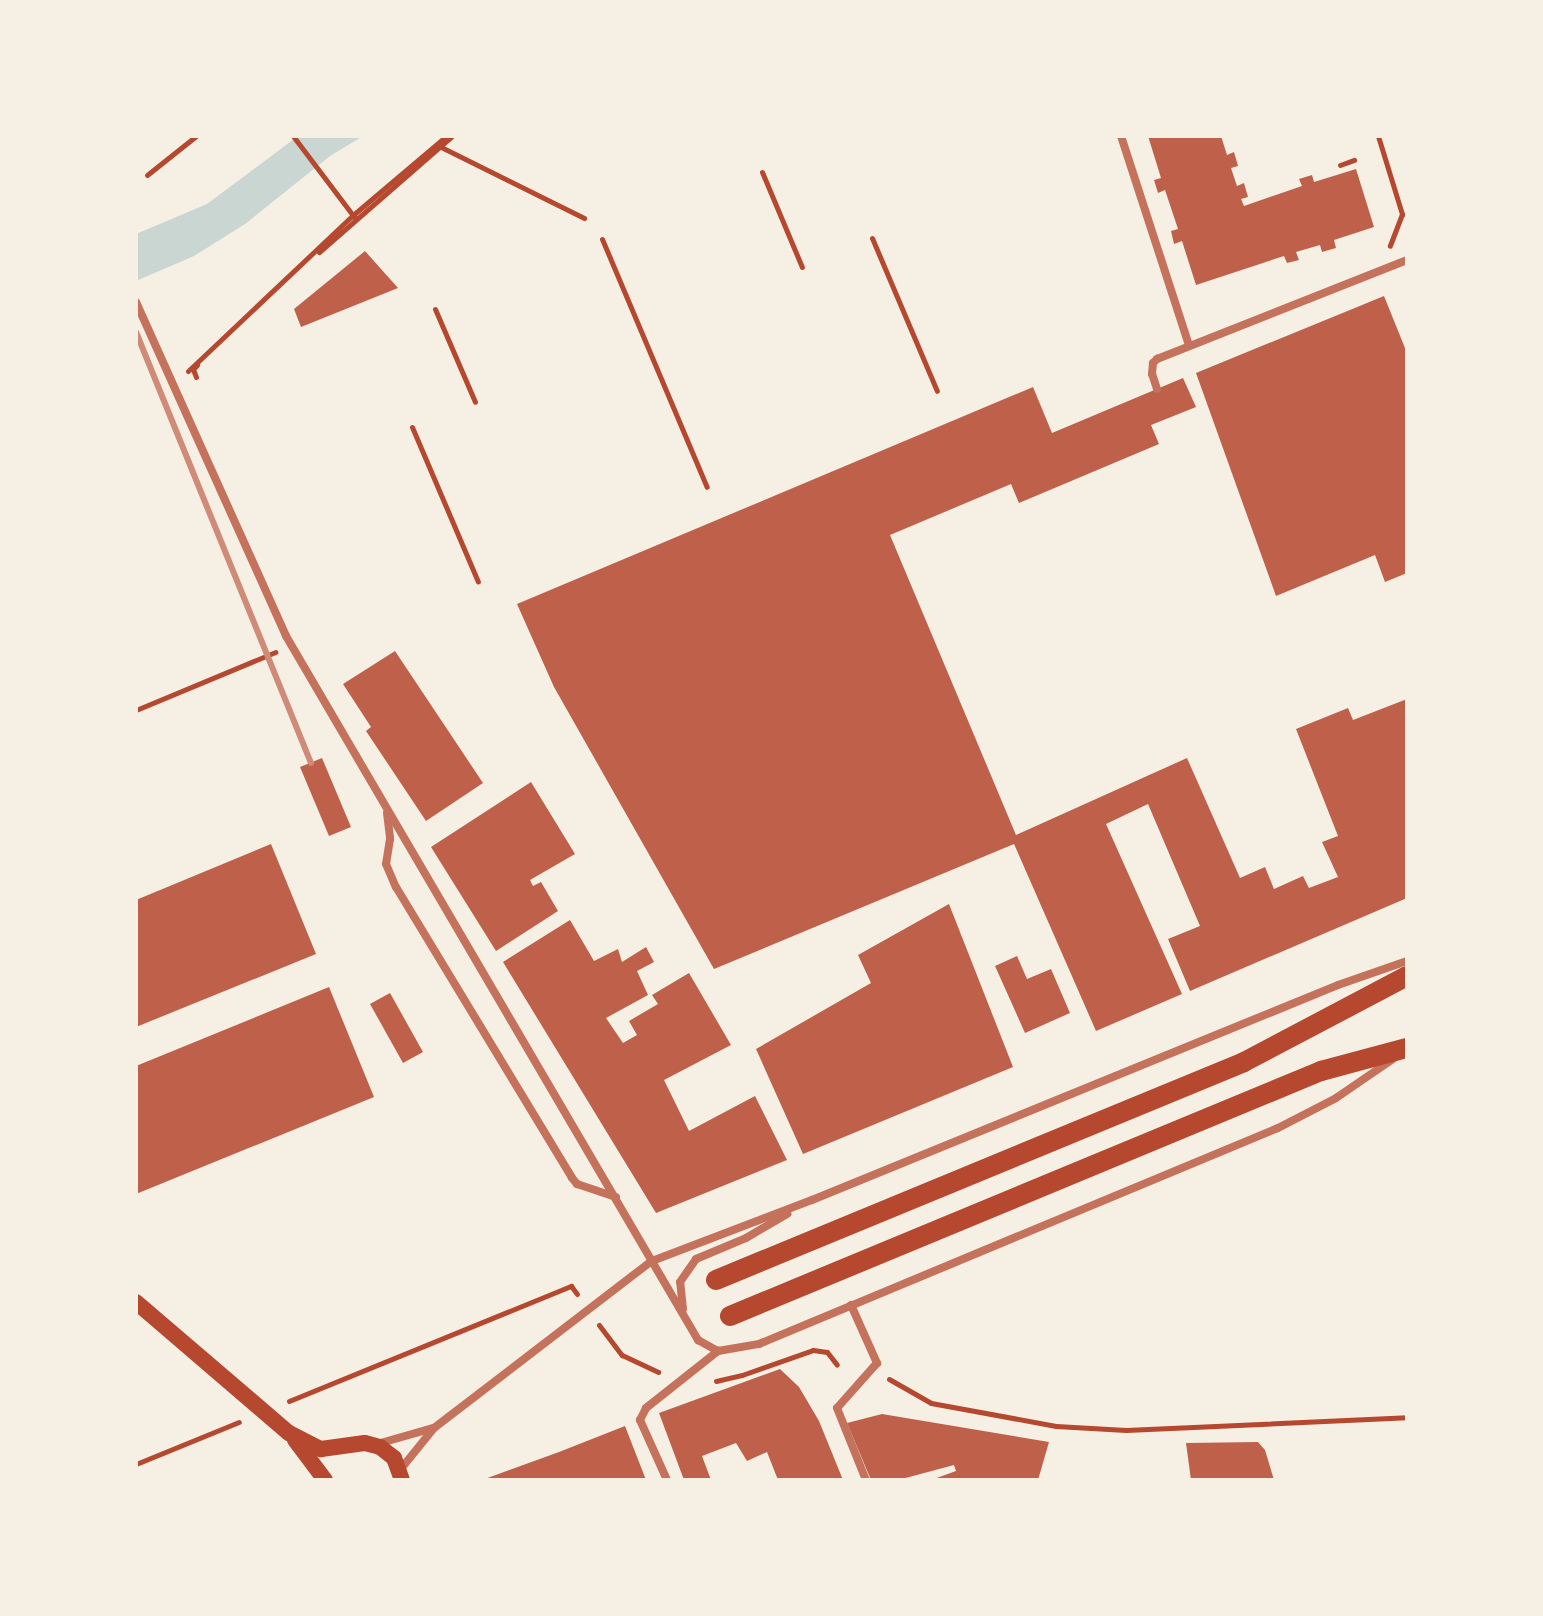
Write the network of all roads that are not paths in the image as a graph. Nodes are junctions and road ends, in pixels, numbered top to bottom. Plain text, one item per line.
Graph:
1 (1121, 136) edge
2 (1407, 260) edge
3 (136, 302) edge
4 (1189, 345) junction
5 (1157, 389) dead end
6 (386, 806) junction
7 (1407, 961) edge
8 (1407, 976) edge
9 (1407, 1049) edge
10 (617, 1197) junction
11 (812, 1200) junction
12 (652, 1261) junction
13 (716, 1280) dead end
14 (136, 1302) edge
15 (851, 1305) junction
16 (730, 1316) dead end
17 (686, 1319) junction
18 (718, 1351) junction
19 (434, 1428) junction
20 (289, 1433) junction
21 (352, 1444) junction
22 (373, 1444) junction
23 (401, 1477) edge
24 (325, 1480) edge
25 (667, 1480) edge
26 (866, 1480) edge

1 - 4 street
2 - 4 street
3 - 6 street
4 - 5 street
6 - 10 street
6 - 10 street
7 - 11 street
8 - 13 main road
9 - 15 street
9 - 16 main road
10 - 12 street
11 - 12 street
11 - 17 street
12 - 17 street
12 - 19 street
14 - 20 main road
15 - 18 street
15 - 26 street
17 - 18 street
18 - 25 street
19 - 22 street
19 - 23 street
20 - 21 main road
20 - 24 main road
21 - 22 main road
21 - 24 main road
22 - 23 main road

